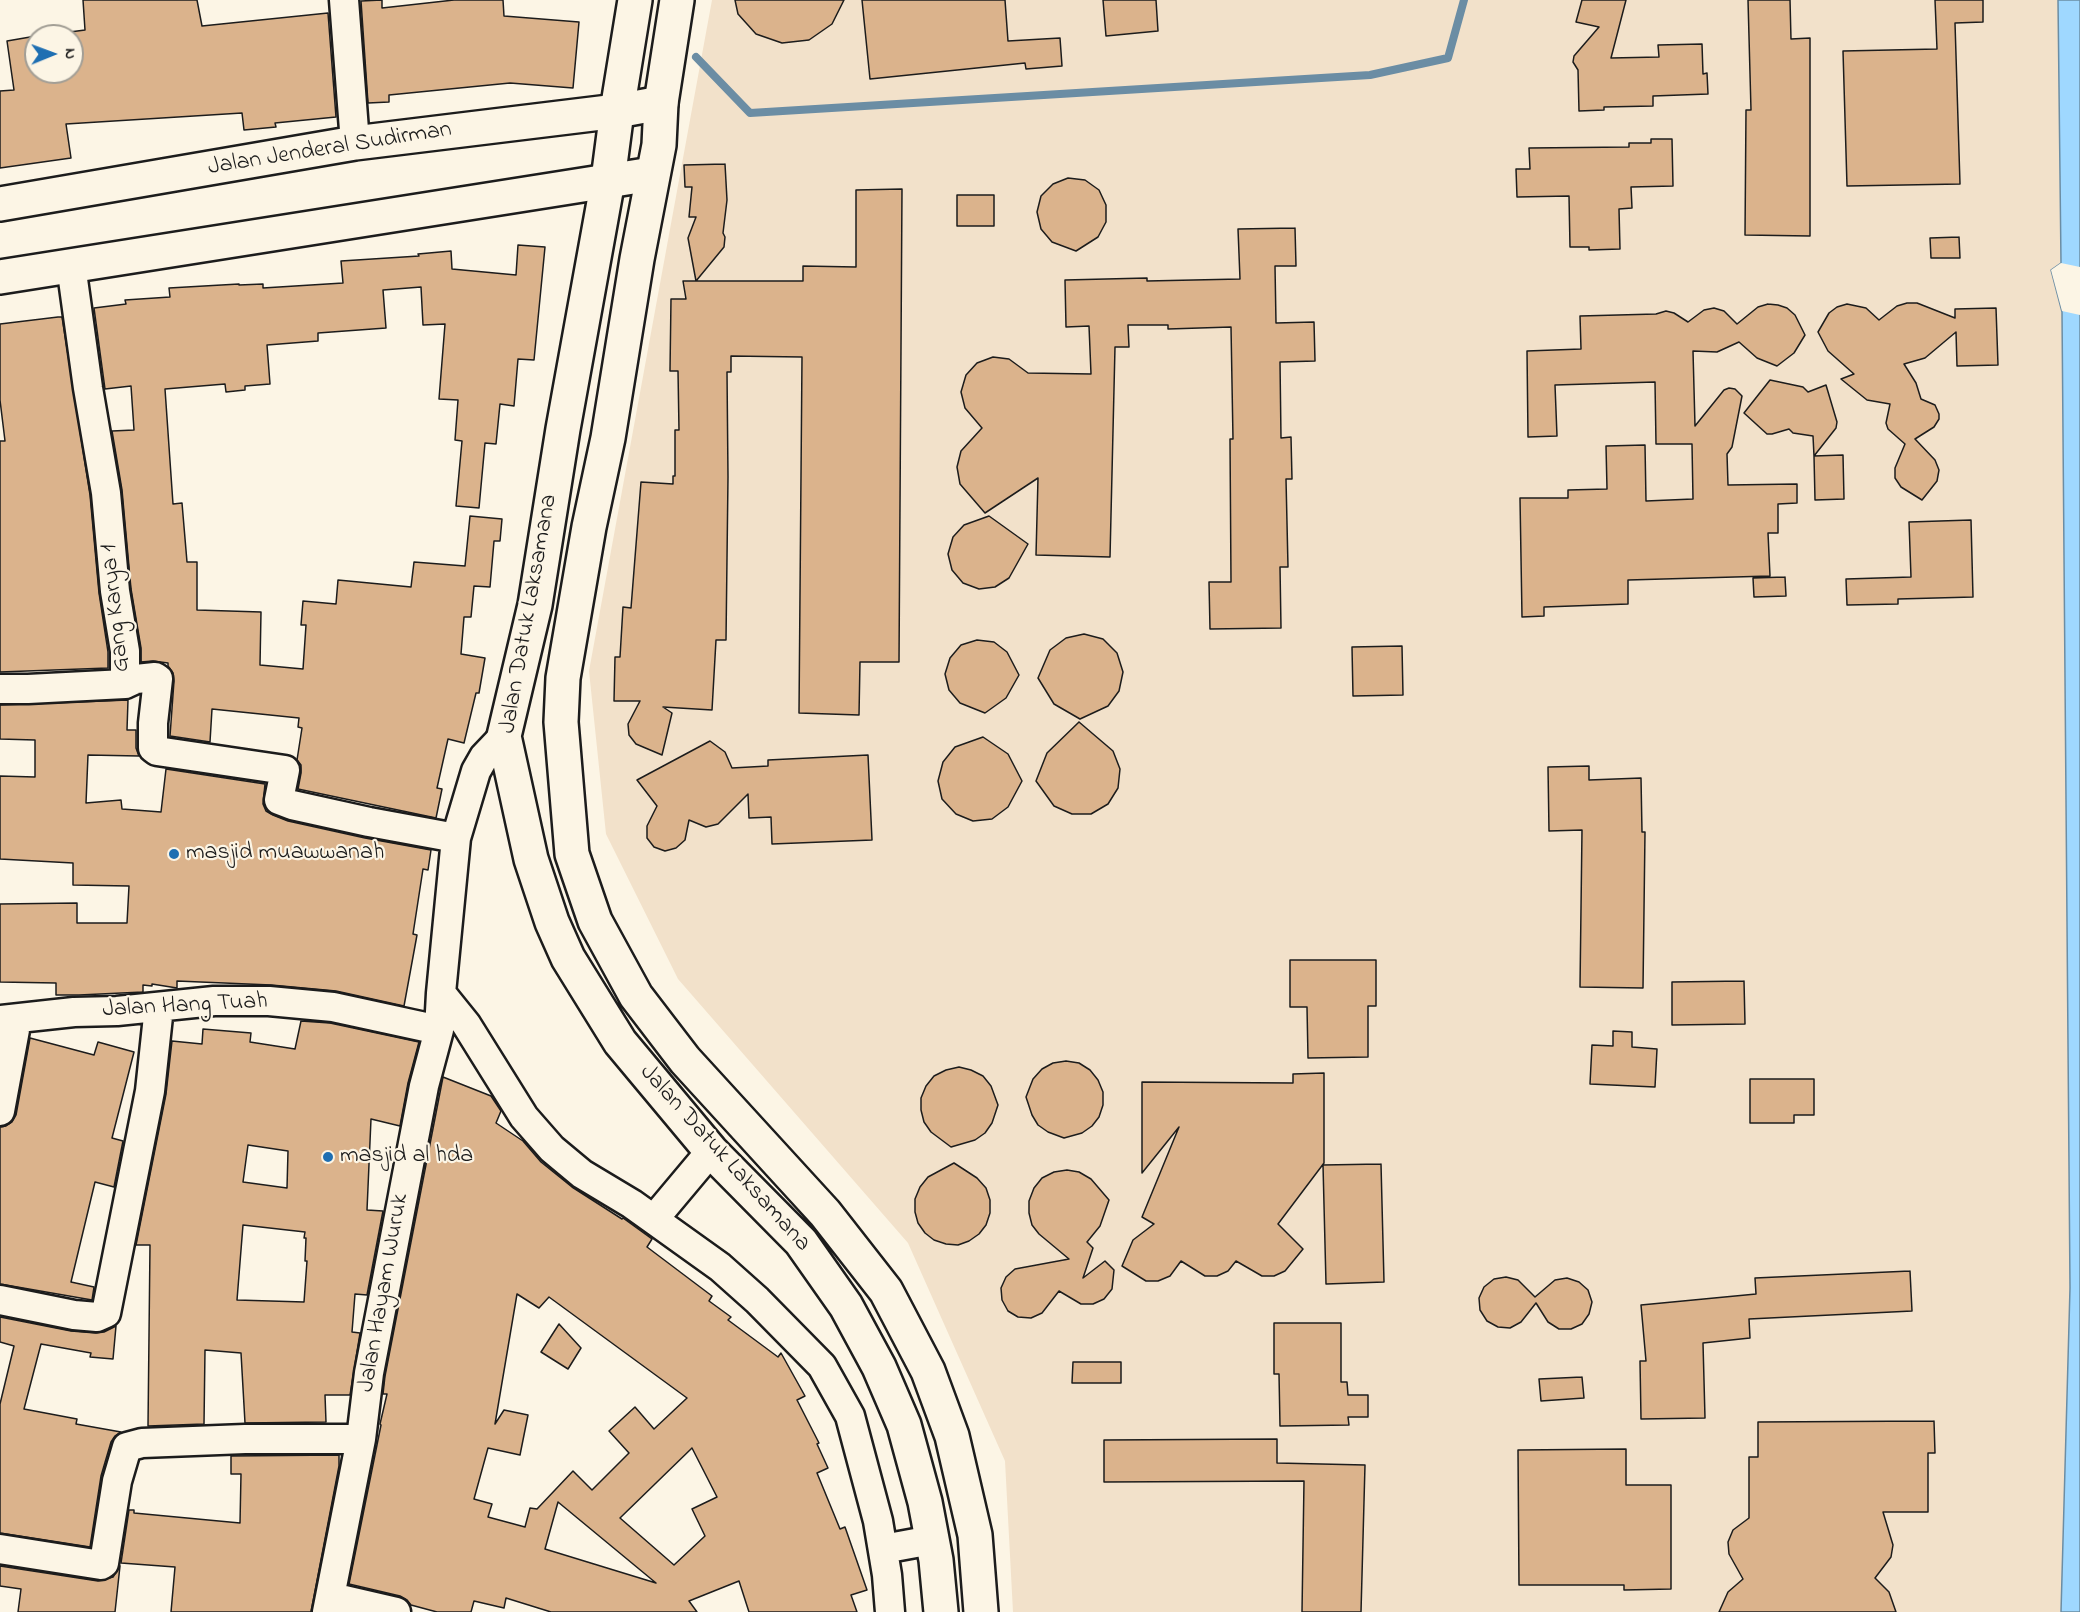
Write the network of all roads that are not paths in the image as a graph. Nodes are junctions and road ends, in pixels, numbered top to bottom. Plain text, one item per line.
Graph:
1 (344, 0) edge
2 (635, 0) edge
3 (677, 0) edge
4 (661, 104) junction
5 (617, 111) junction
6 (355, 142) junction
7 (652, 174) junction
8 (608, 180) junction
9 (0, 204) edge
10 (71, 265) junction
11 (0, 277) edge
12 (125, 684) junction
13 (0, 689) edge
14 (504, 736) junction
15 (456, 838) junction
16 (441, 993) junction
17 (159, 1006) junction
18 (8, 1019) edge
19 (439, 1030) junction
20 (0, 1111) edge
21 (711, 1151) junction
22 (654, 1219) junction
23 (0, 1300) edge
24 (361, 1439) junction
25 (932, 1540) junction
26 (0, 1549) edge
27 (883, 1549) junction
28 (329, 1605) edge
29 (396, 1612) edge
30 (890, 1612) edge
31 (938, 1612) edge
32 (981, 1612) edge

1 - 6 street
2 - 5 main road, Jalan Datuk Laksamana
3 - 4 main road, Jalan Datuk Laksamana
4 - 5 main road, Jalan Jenderal Sudirman
4 - 7 main road, Jalan Datuk Laksamana
5 - 6 main road, Jalan Jenderal Sudirman
5 - 8 main road, Jalan Datuk Laksamana
6 - 9 main road, Jalan Jenderal Sudirman
7 - 8 main road
7 - 32 main road, Jalan Datuk Laksamana
8 - 10 main road
8 - 14 main road, Jalan Datuk Laksamana
10 - 11 main road
10 - 12 street, Gang Karya 1
12 - 13 street
12 - 15 street, Gang Karya 1
14 - 15 street, Jalan Hayam Wuruk
14 - 21 main road, Jalan Datuk Laksamana
15 - 16 street, Jalan Hayam Wuruk
16 - 19 street, Jalan Hayam Wuruk
16 - 22 street
17 - 18 street, Jalan Hang Tuah
17 - 19 street, Jalan Hang Tuah
17 - 23 street
18 - 20 street
19 - 24 street, Jalan Hayam Wuruk
21 - 22 street
21 - 25 main road, Jalan Datuk Laksamana
22 - 27 street
24 - 26 street
24 - 28 street, Jalan Hayam Wuruk
25 - 27 street
25 - 31 main road, Jalan Datuk Laksamana
27 - 30 street
28 - 29 street

